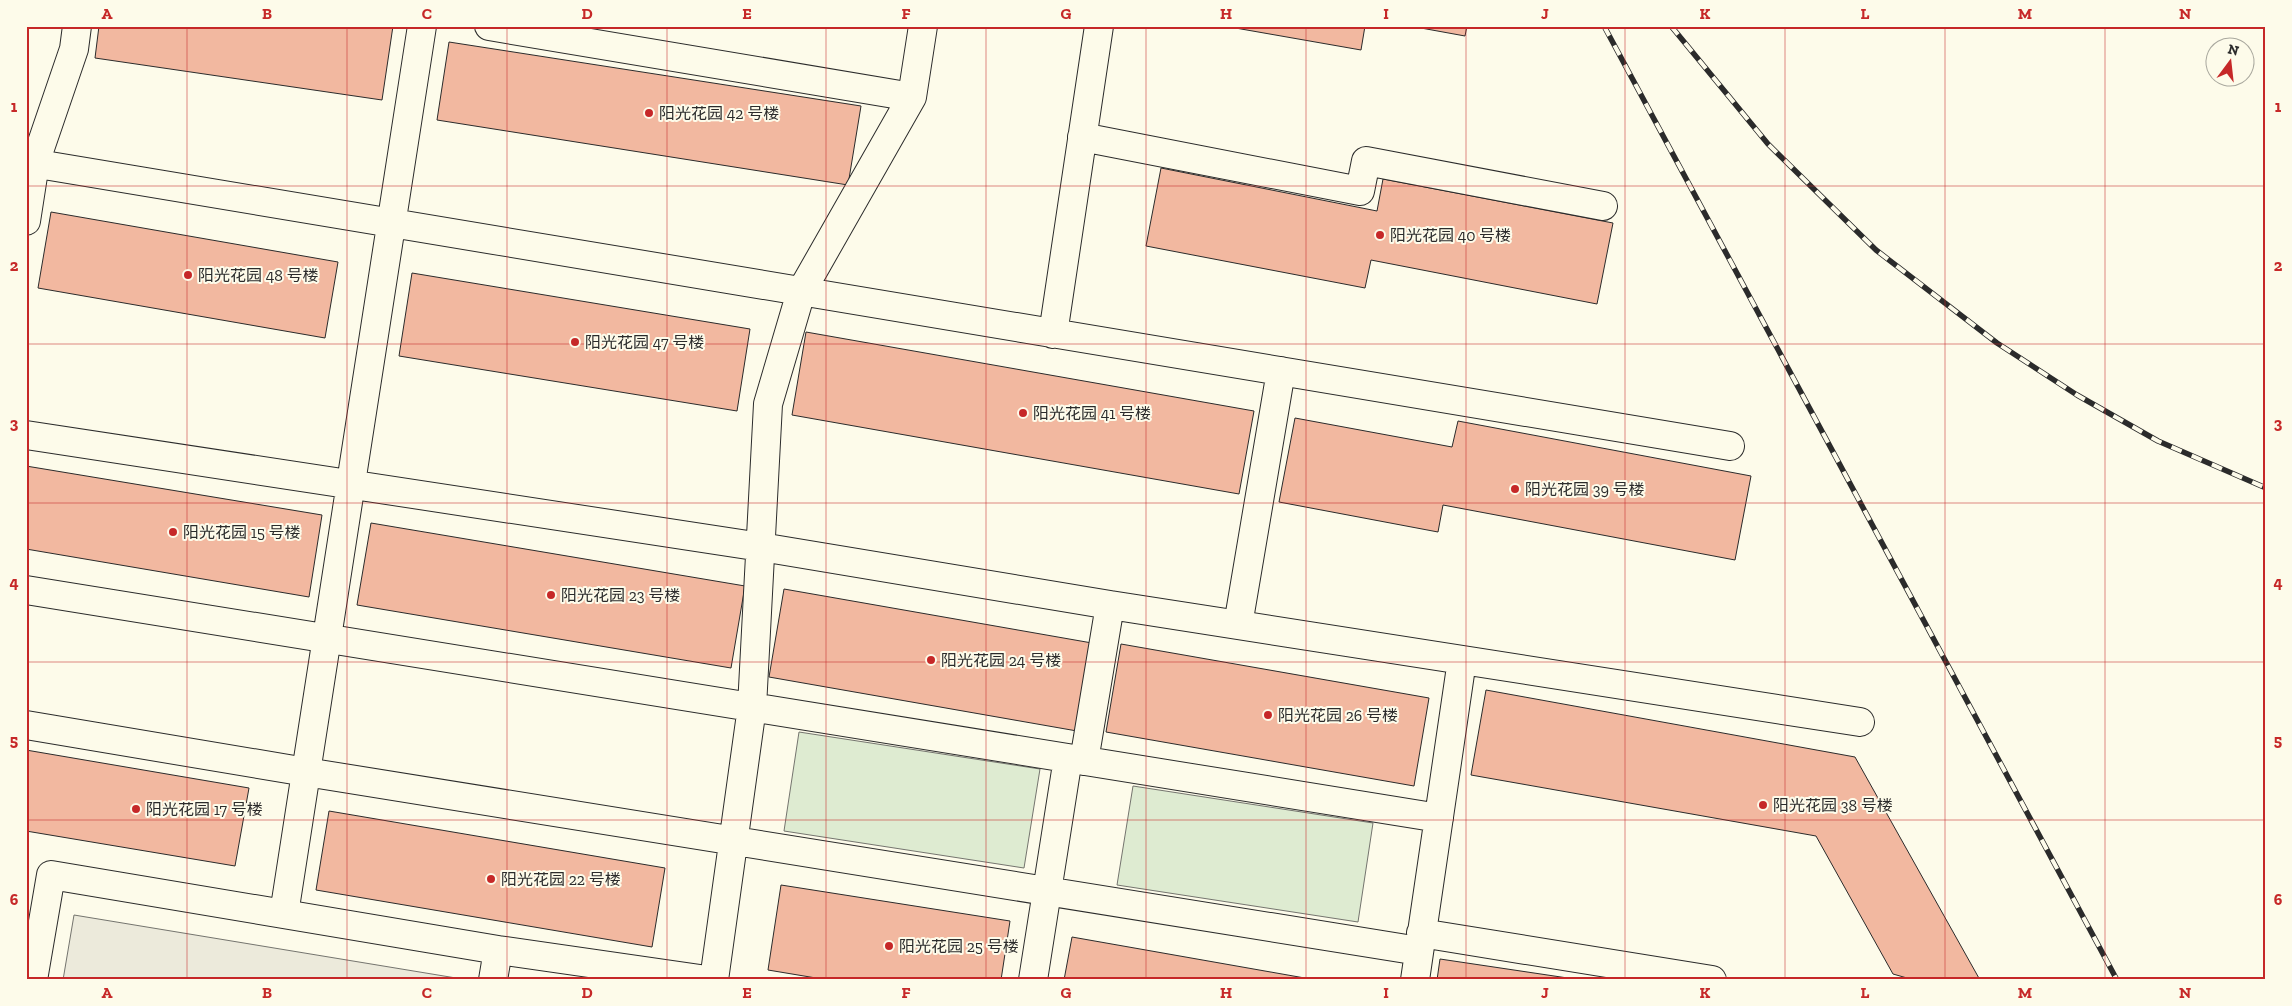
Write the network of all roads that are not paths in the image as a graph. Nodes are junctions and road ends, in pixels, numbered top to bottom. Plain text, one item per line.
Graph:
1 (77, 26) edge
2 (422, 26) edge
3 (489, 26) edge
4 (923, 26) edge
5 (1098, 26) edge
6 (912, 97) junction
7 (1082, 137) junction
8 (31, 162) edge
9 (1603, 206) dead end
10 (26, 221) edge
11 (391, 223) junction
12 (801, 292) junction
13 (1052, 334) junction
14 (1280, 372) junction
15 (26, 435) edge
16 (1730, 446) dead end
17 (351, 486) junction
18 (761, 547) junction
19 (26, 590) edge
20 (1110, 604) junction
21 (1238, 625) junction
22 (327, 638) junction
23 (1462, 660) junction
24 (752, 707) junction
25 (1860, 722) dead end
26 (26, 725) edge
27 (1076, 759) junction
28 (306, 772) junction
29 (1439, 818) junction
30 (734, 841) junction
31 (1047, 891) junction
32 (284, 914) junction
33 (1420, 942) junction
34 (498, 950) junction
35 (700, 979) edge
36 (33, 980) edge
37 (493, 980) edge
38 (1033, 980) edge
39 (1415, 980) edge
40 (1712, 980) edge

1 - 8 street
2 - 11 street
3 - 6 street
4 - 6 street
5 - 7 street
6 - 12 street
7 - 9 street
7 - 13 street
8 - 10 street
8 - 11 street
11 - 12 street
11 - 17 street
12 - 13 street
12 - 18 street
13 - 14 street
14 - 16 street
14 - 21 street
15 - 17 street
17 - 18 street
17 - 22 street
18 - 20 street
18 - 24 street
19 - 22 street
20 - 21 street
20 - 27 street
21 - 23 street
22 - 24 street
22 - 28 street
23 - 25 street
23 - 29 street
24 - 27 street
24 - 30 street
26 - 28 street
27 - 29 street
27 - 31 street
28 - 30 street
28 - 32 street
29 - 33 street
30 - 31 street
30 - 35 street
31 - 33 street
31 - 38 street
32 - 34 street
32 - 36 street
33 - 39 street
33 - 40 street
34 - 35 street
34 - 37 street

